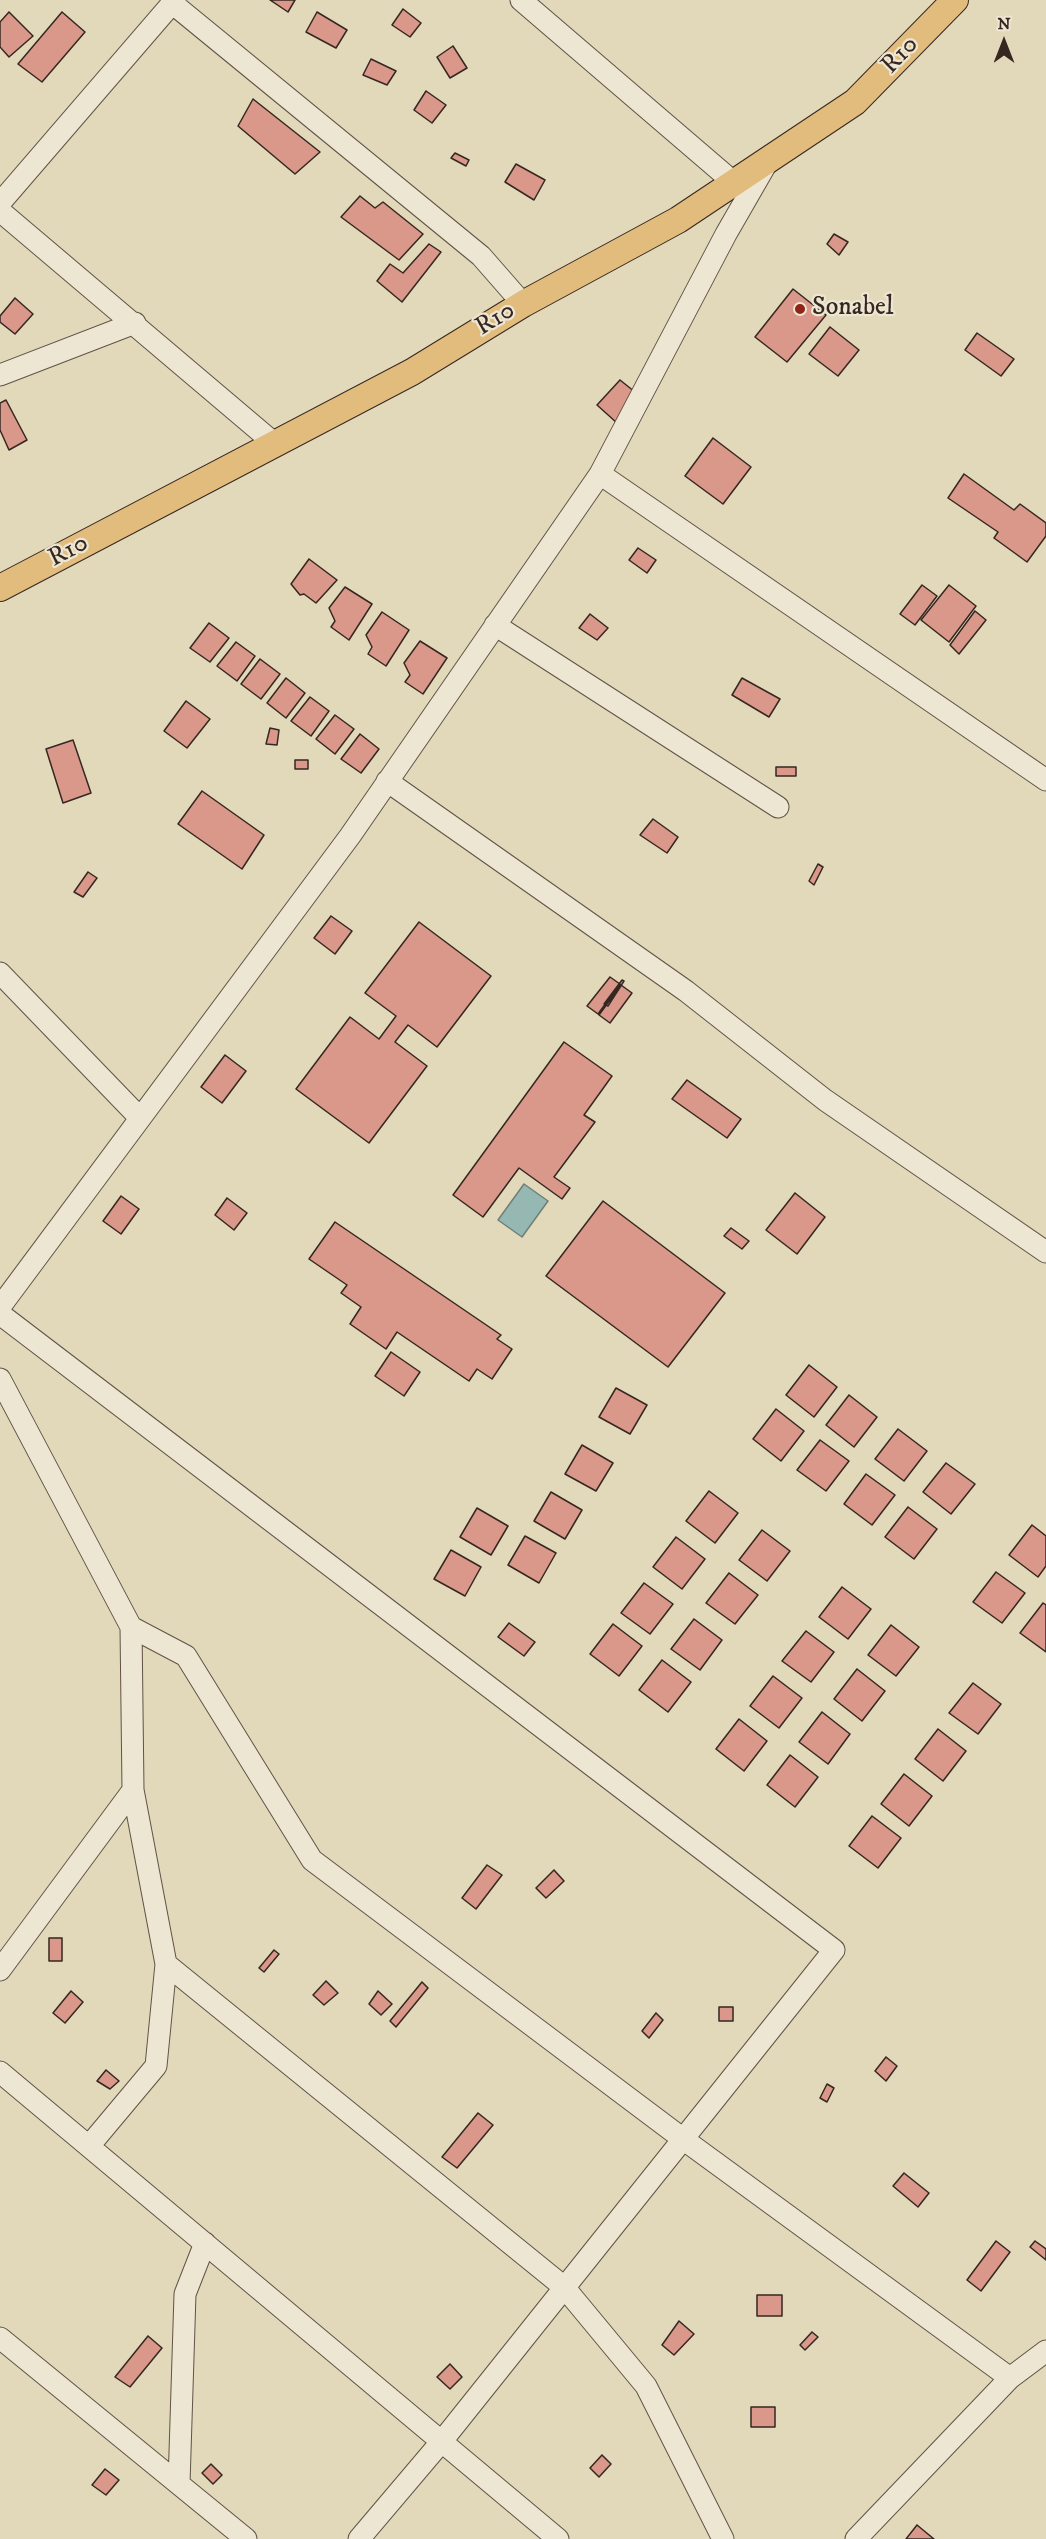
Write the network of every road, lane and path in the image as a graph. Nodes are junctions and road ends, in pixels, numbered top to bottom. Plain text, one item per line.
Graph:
1 (521, 0) edge
2 (956, 0) edge
3 (173, 2) edge
4 (768, 161) junction
5 (732, 181) junction
6 (0, 203) edge
7 (0, 211) edge
8 (523, 304) junction
9 (135, 323) junction
10 (0, 375) edge
11 (275, 444) junction
12 (600, 474) junction
13 (0, 588) edge
14 (495, 625) junction
15 (1046, 780) edge
16 (387, 781) junction
17 (778, 807) dead end
18 (0, 974) edge
19 (140, 1118) junction
20 (1046, 1252) edge
21 (0, 1307) edge
22 (0, 1314) edge
23 (0, 1378) edge
24 (130, 1627) junction
25 (133, 1790) junction
26 (166, 1964) junction
27 (0, 1970) edge
28 (0, 2072) edge
29 (683, 2139) junction
30 (89, 2146) junction
31 (205, 2243) junction
32 (564, 2288) junction
33 (0, 2338) edge
34 (1046, 2351) edge
35 (1010, 2378) junction
36 (442, 2441) junction
37 (179, 2484) junction
38 (246, 2539) edge
39 (359, 2539) edge
40 (558, 2539) edge
41 (723, 2539) edge
42 (856, 2539) edge

1 - 5 street
2 - 4 main road, R10
3 - 6 street
3 - 8 street
4 - 5 main road, R10
4 - 12 street
5 - 8 main road, R10
7 - 9 street
8 - 11 main road, R10
9 - 10 street
9 - 11 street
11 - 13 main road, R10
12 - 14 street
12 - 15 street
14 - 16 street
14 - 17 street
16 - 19 street
16 - 20 street
18 - 19 street
19 - 21 street
22 - 29 street
23 - 24 street
24 - 25 street
24 - 29 street
25 - 26 street
25 - 27 street
26 - 30 street
26 - 32 street
28 - 30 street
29 - 32 street
29 - 35 street
30 - 31 street
31 - 36 street
31 - 37 street
32 - 36 street
32 - 41 street
33 - 37 street
34 - 35 street
35 - 42 street
36 - 39 street
36 - 40 street
37 - 38 street

